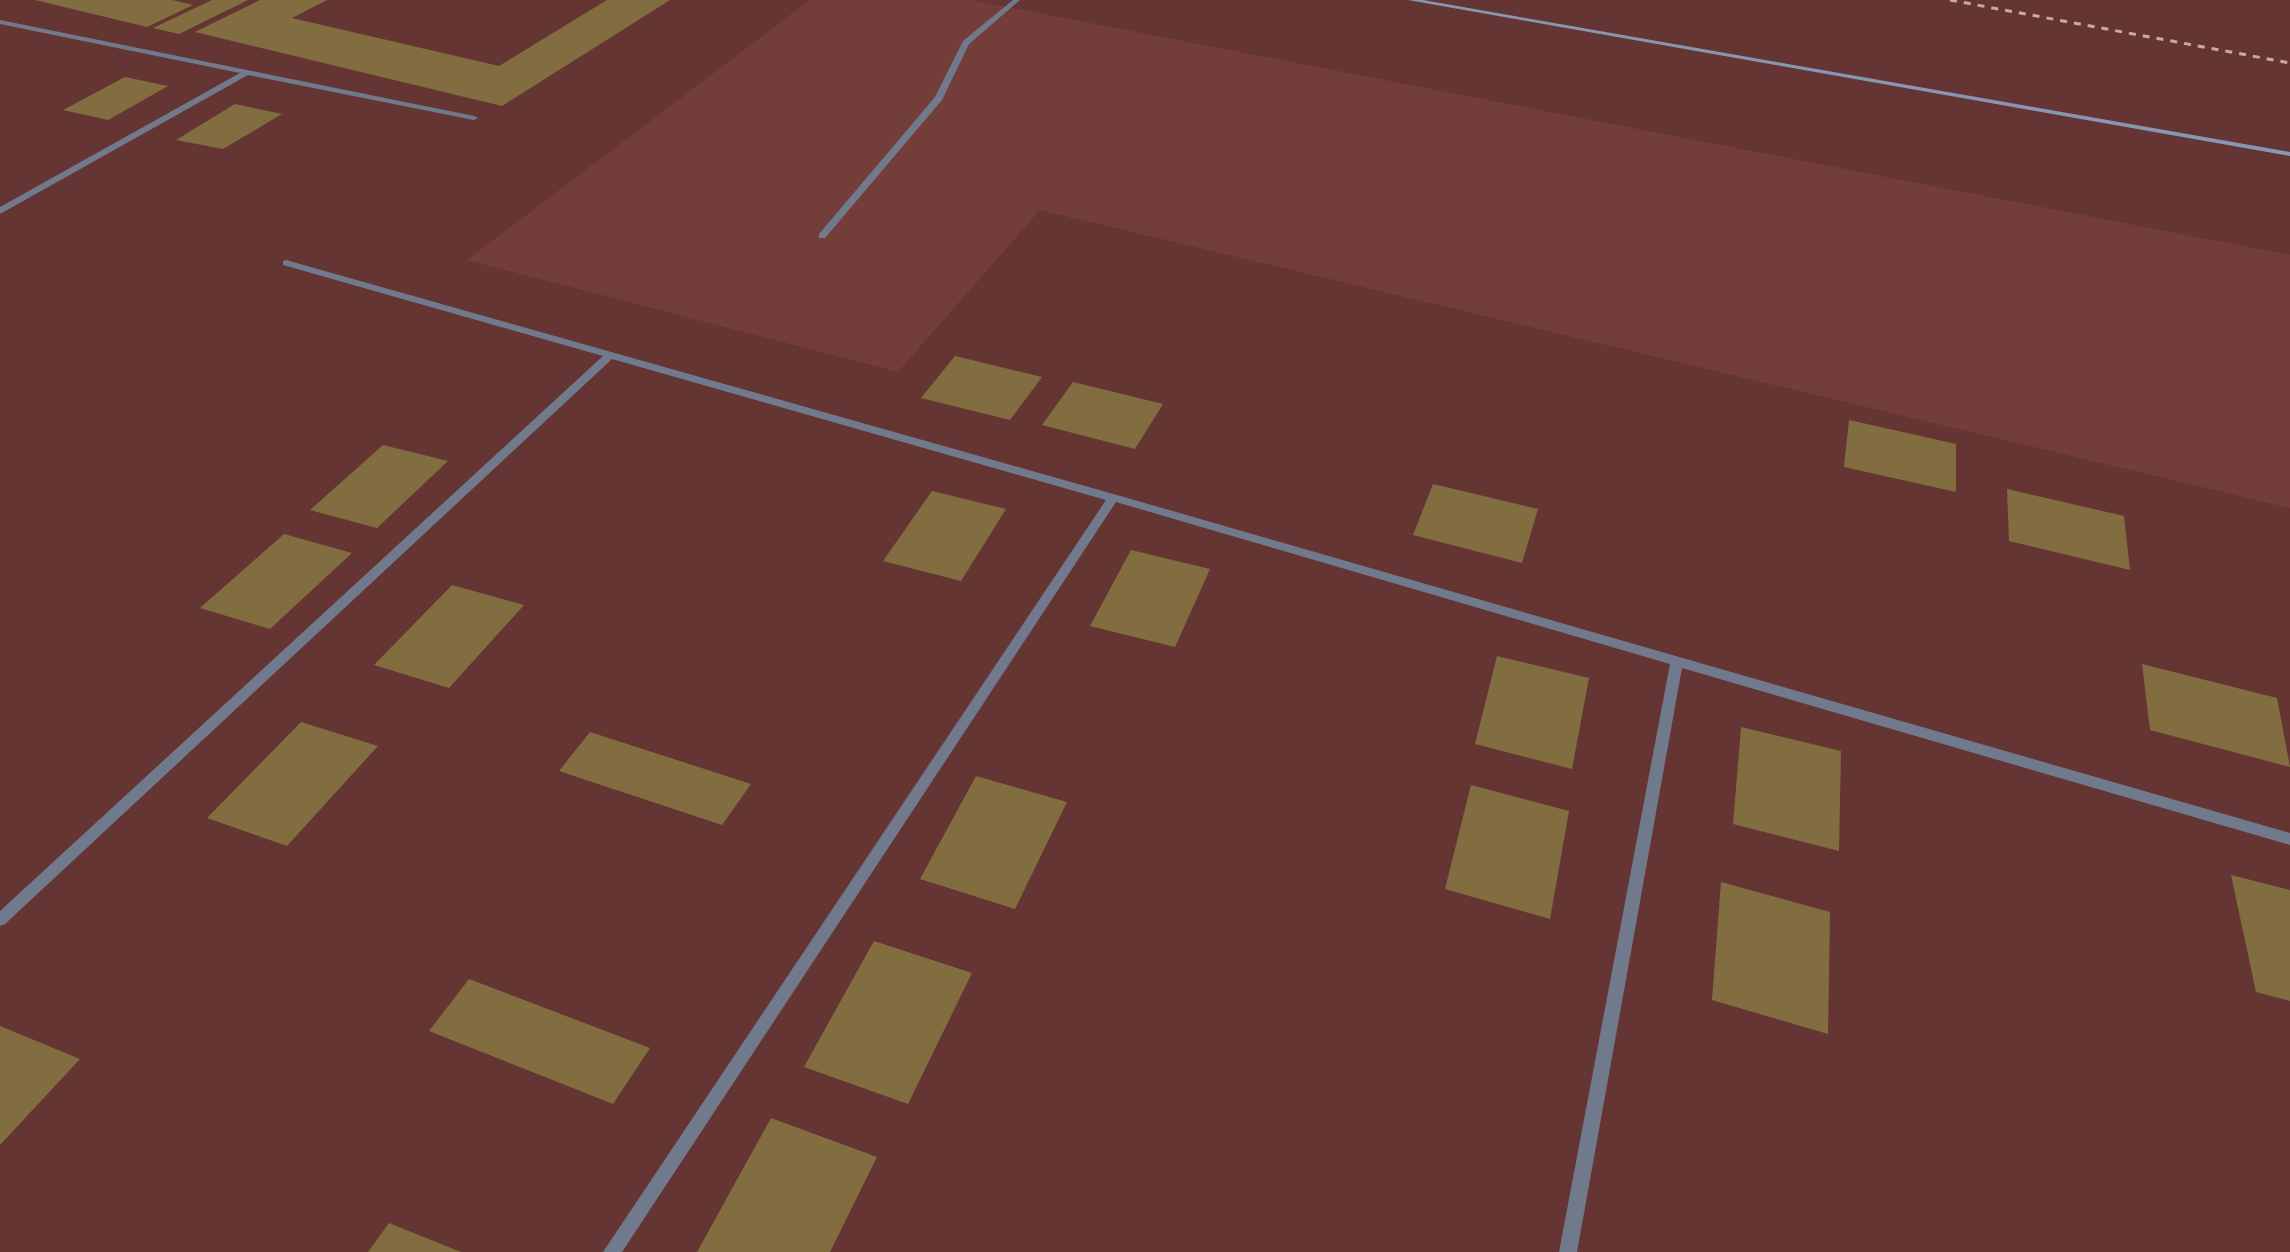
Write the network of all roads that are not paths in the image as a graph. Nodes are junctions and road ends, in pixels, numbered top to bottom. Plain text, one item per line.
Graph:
1 (1017, 0) edge
2 (1411, 0) edge
3 (0, 22) edge
4 (247, 72) junction
5 (474, 118) dead end
6 (2290, 154) edge
7 (0, 211) edge
8 (822, 236) dead end
9 (286, 263) dead end
10 (610, 355) junction
11 (1113, 498) junction
12 (1677, 661) junction
13 (2290, 838) edge
14 (0, 920) edge
15 (612, 1252) edge
16 (1568, 1252) edge

1 - 8 street
2 - 6 main road
3 - 4 street
4 - 5 street
4 - 7 street
9 - 10 street
10 - 11 street
10 - 14 street
11 - 12 street
11 - 15 street
12 - 13 street
12 - 16 street

